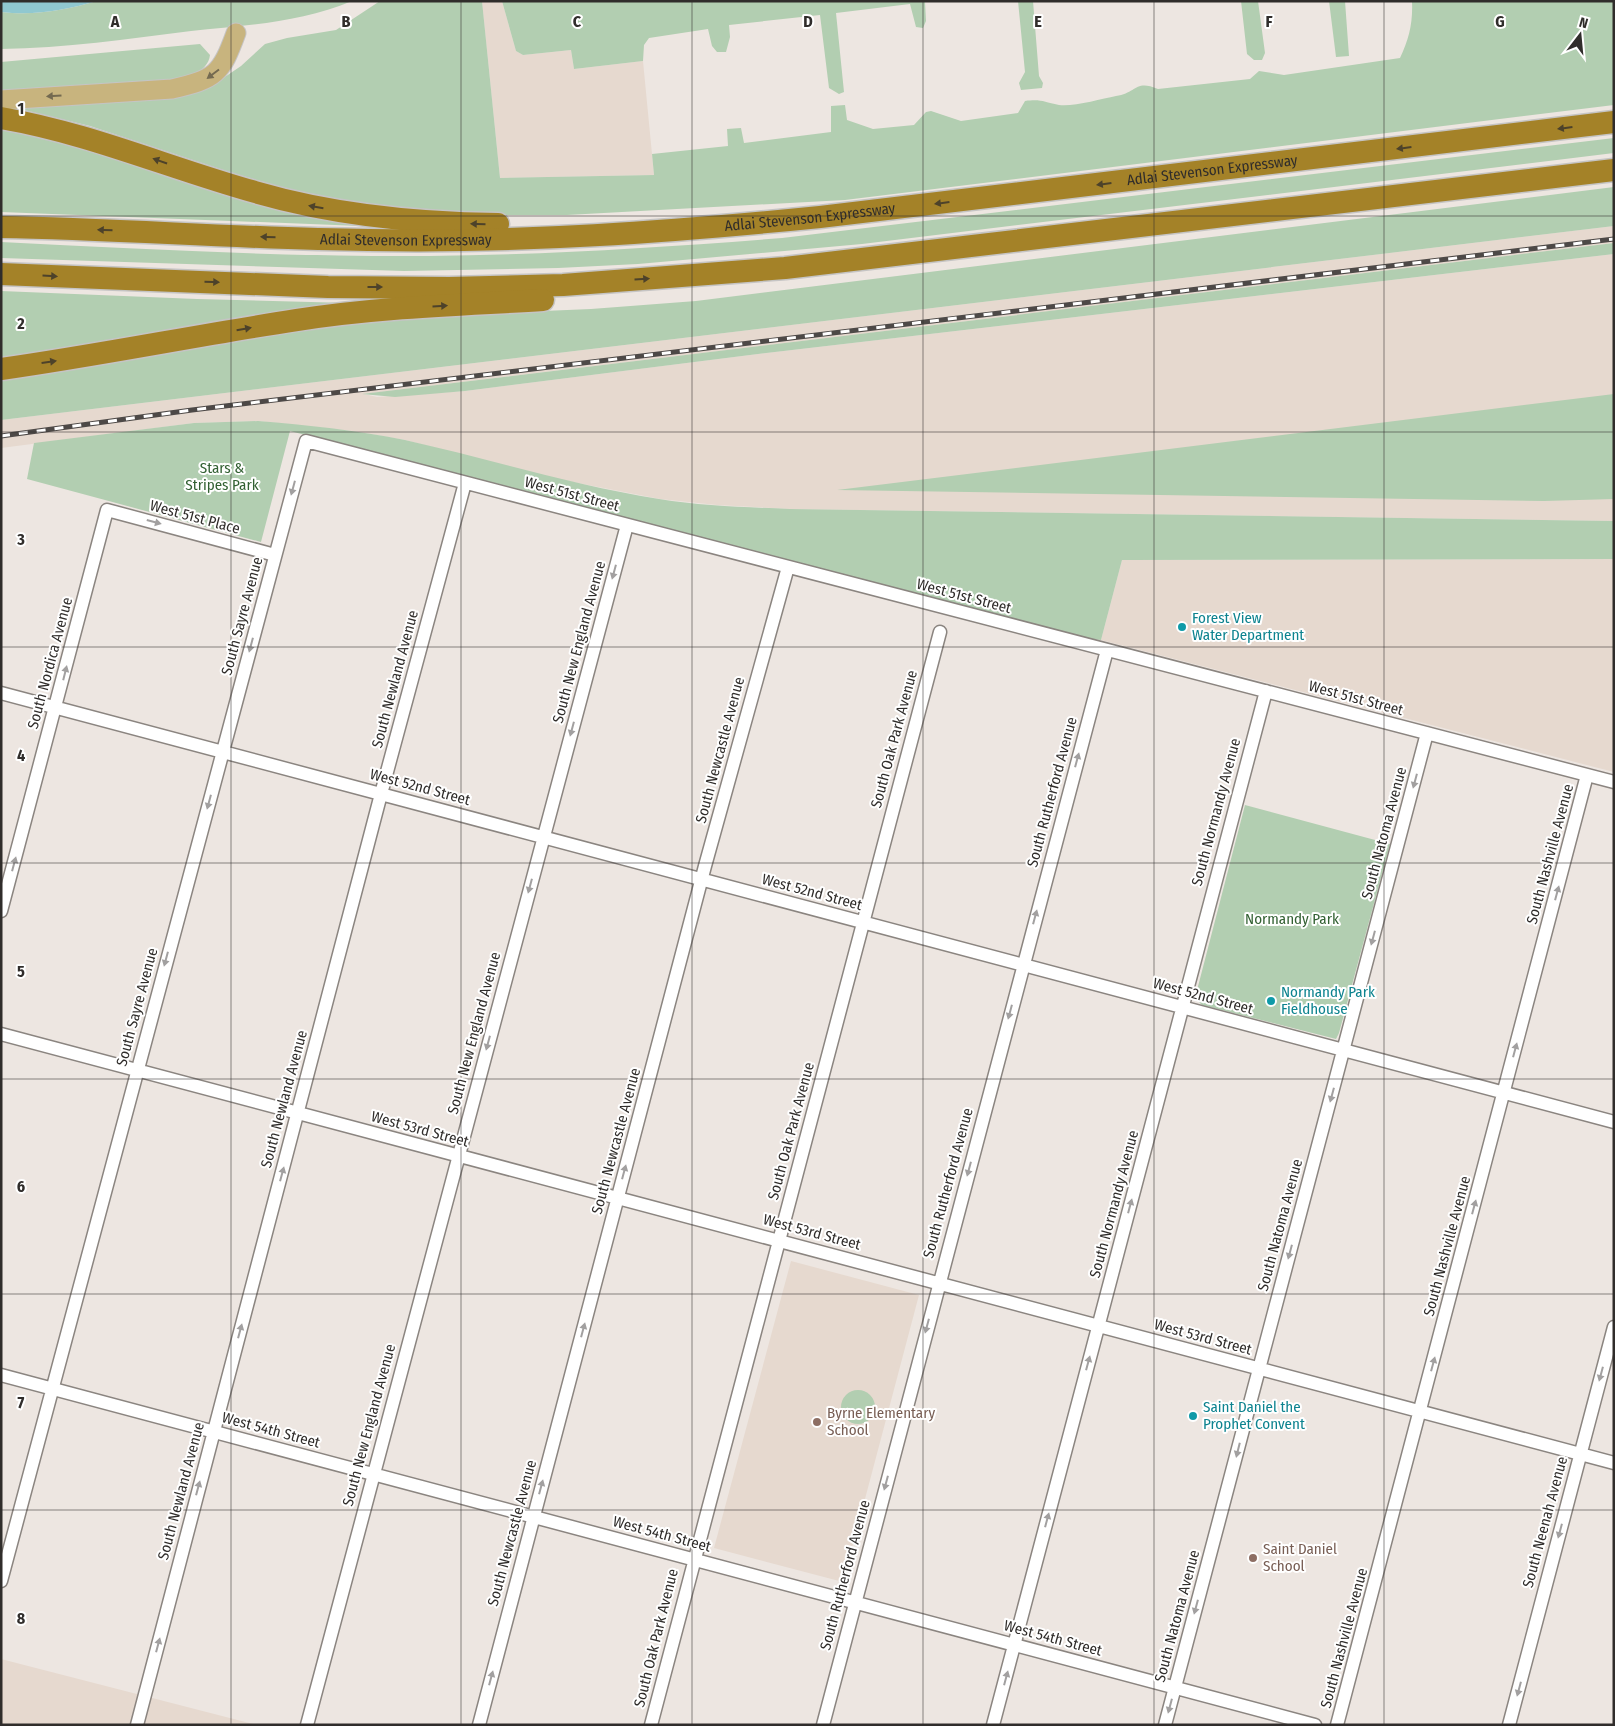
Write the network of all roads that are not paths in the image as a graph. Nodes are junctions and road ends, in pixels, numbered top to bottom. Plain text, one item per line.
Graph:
1 (236, 33) dead end
2 (1, 100) edge
3 (1, 118) edge
4 (1614, 122) edge
5 (1614, 170) edge
6 (1, 227) edge
7 (701, 228) junction
8 (785, 268) junction
9 (1, 274) edge
10 (1, 369) edge
11 (306, 441) joint
12 (465, 483) junction
13 (106, 510) joint
14 (627, 525) junction
15 (275, 555) junction
16 (788, 567) junction
17 (940, 632) dead end
18 (1107, 650) junction
19 (1266, 692) junction
20 (1, 693) edge
21 (56, 707) junction
22 (1427, 733) junction
23 (223, 752) junction
24 (1588, 775) junction
25 (1614, 782) edge
26 (381, 794) junction
27 (544, 837) junction
28 (702, 879) junction
29 (1, 911) edge
30 (862, 922) junction
31 (1022, 964) junction
32 (1183, 1007) junction
33 (1, 1034) edge
34 (1344, 1050) junction
35 (136, 1070) junction
36 (1504, 1093) junction
37 (298, 1114) junction
38 (1614, 1122) edge
39 (458, 1155) junction
40 (618, 1198) junction
41 (779, 1240) junction
42 (939, 1283) junction
43 (1098, 1326) junction
44 (1614, 1327) edge
45 (1259, 1369) junction
46 (1, 1375) edge
47 (52, 1389) junction
48 (1420, 1412) junction
49 (213, 1432) junction
50 (1580, 1454) junction
51 (1614, 1463) edge
52 (373, 1474) junction
53 (533, 1517) junction
54 (694, 1560) junction
55 (1, 1581) edge
56 (854, 1602) junction
57 (1014, 1645) junction
58 (1175, 1687) junction
59 (137, 1725) edge
60 (307, 1725) edge
61 (479, 1725) edge
62 (651, 1725) edge
63 (823, 1725) edge
64 (994, 1725) edge
65 (1165, 1725) edge
66 (1315, 1725) edge
67 (1337, 1725) edge
68 (1509, 1725) edge

1 -> 2 main road
7 -> 3 highway
4 -> 7 highway, Adlai Stevenson Expressway
5 - 8 highway
7 -> 6 highway, Adlai Stevenson Expressway
9 -> 8 highway
10 -> 8 highway
11 - 12 street, West 51st Street
11 -> 15 street, South Sayre Avenue
12 - 14 street, West 51st Street
12 - 26 street, South Newland Avenue
13 -> 15 street, West 51st Place
21 -> 13 street, South Nordica Avenue
14 - 16 street, West 51st Street
14 -> 27 street, South New England Avenue
15 -> 23 street, South Sayre Avenue
16 - 18 street, West 51st Street
16 - 28 street, South Newcastle Avenue
17 - 30 street, South Oak Park Avenue
18 - 19 street, West 51st Street
31 -> 18 street, South Rutherford Avenue
19 - 22 street, West 51st Street
19 - 32 street, South Normandy Avenue
20 - 21 street, West 52nd Street
21 - 23 street, West 52nd Street
29 -> 21 street, South Nordica Avenue
22 - 24 street, West 51st Street
22 -> 34 street, South Natoma Avenue
23 - 26 street, West 52nd Street
23 -> 35 street, South Sayre Avenue
24 - 25 street, West 51st Street
36 -> 24 street, South Nashville Avenue
26 - 27 street, West 52nd Street
26 - 37 street, South Newland Avenue
27 - 28 street, West 52nd Street
27 -> 39 street, South New England Avenue
28 - 30 street, West 52nd Street
40 -> 28 street, South Newcastle Avenue
30 - 31 street, West 52nd Street
30 - 41 street, South Oak Park Avenue
31 - 32 street, West 52nd Street
31 -> 42 street, South Rutherford Avenue
32 - 34 street, West 52nd Street
43 -> 32 street, South Normandy Avenue
33 - 35 street, West 53rd Street
34 - 36 street, West 52nd Street
34 -> 45 street, South Natoma Avenue
35 - 37 street, West 53rd Street
35 - 47 street, South Sayre Avenue
36 - 38 street, West 52nd Street
48 -> 36 street, South Nashville Avenue
37 - 39 street, West 53rd Street
49 -> 37 street, South Newland Avenue
39 - 40 street, West 53rd Street
39 - 52 street, South New England Avenue
40 - 41 street, West 53rd Street
53 -> 40 street, South Newcastle Avenue
41 - 42 street, West 53rd Street
41 - 54 street, South Oak Park Avenue
42 - 43 street, West 53rd Street
42 -> 56 street, South Rutherford Avenue
43 - 45 street, West 53rd Street
57 -> 43 street, South Normandy Avenue
44 -> 50 street, South Neenah Avenue
45 - 48 street, West 53rd Street
45 -> 58 street, South Natoma Avenue
46 - 47 street, West 54th Street
47 - 49 street, West 54th Street
47 - 55 street, South Sayre Avenue
48 - 50 street, West 53rd Street
48 - 67 street, South Nashville Avenue
49 - 52 street, West 54th Street
59 -> 49 street, South Newland Avenue
50 - 51 street, West 53rd Street
50 -> 68 street, South Neenah Avenue
52 - 53 street, West 54th Street
52 - 60 street, South New England Avenue
53 - 54 street, West 54th Street
61 -> 53 street, South Newcastle Avenue
54 - 56 street, West 54th Street
54 - 62 street, South Oak Park Avenue
56 - 57 street, West 54th Street
56 - 63 street, South Rutherford Avenue
57 - 58 street, West 54th Street
64 -> 57 street, South Normandy Avenue
58 -> 65 street, South Natoma Avenue
58 - 66 street, West 54th Street

